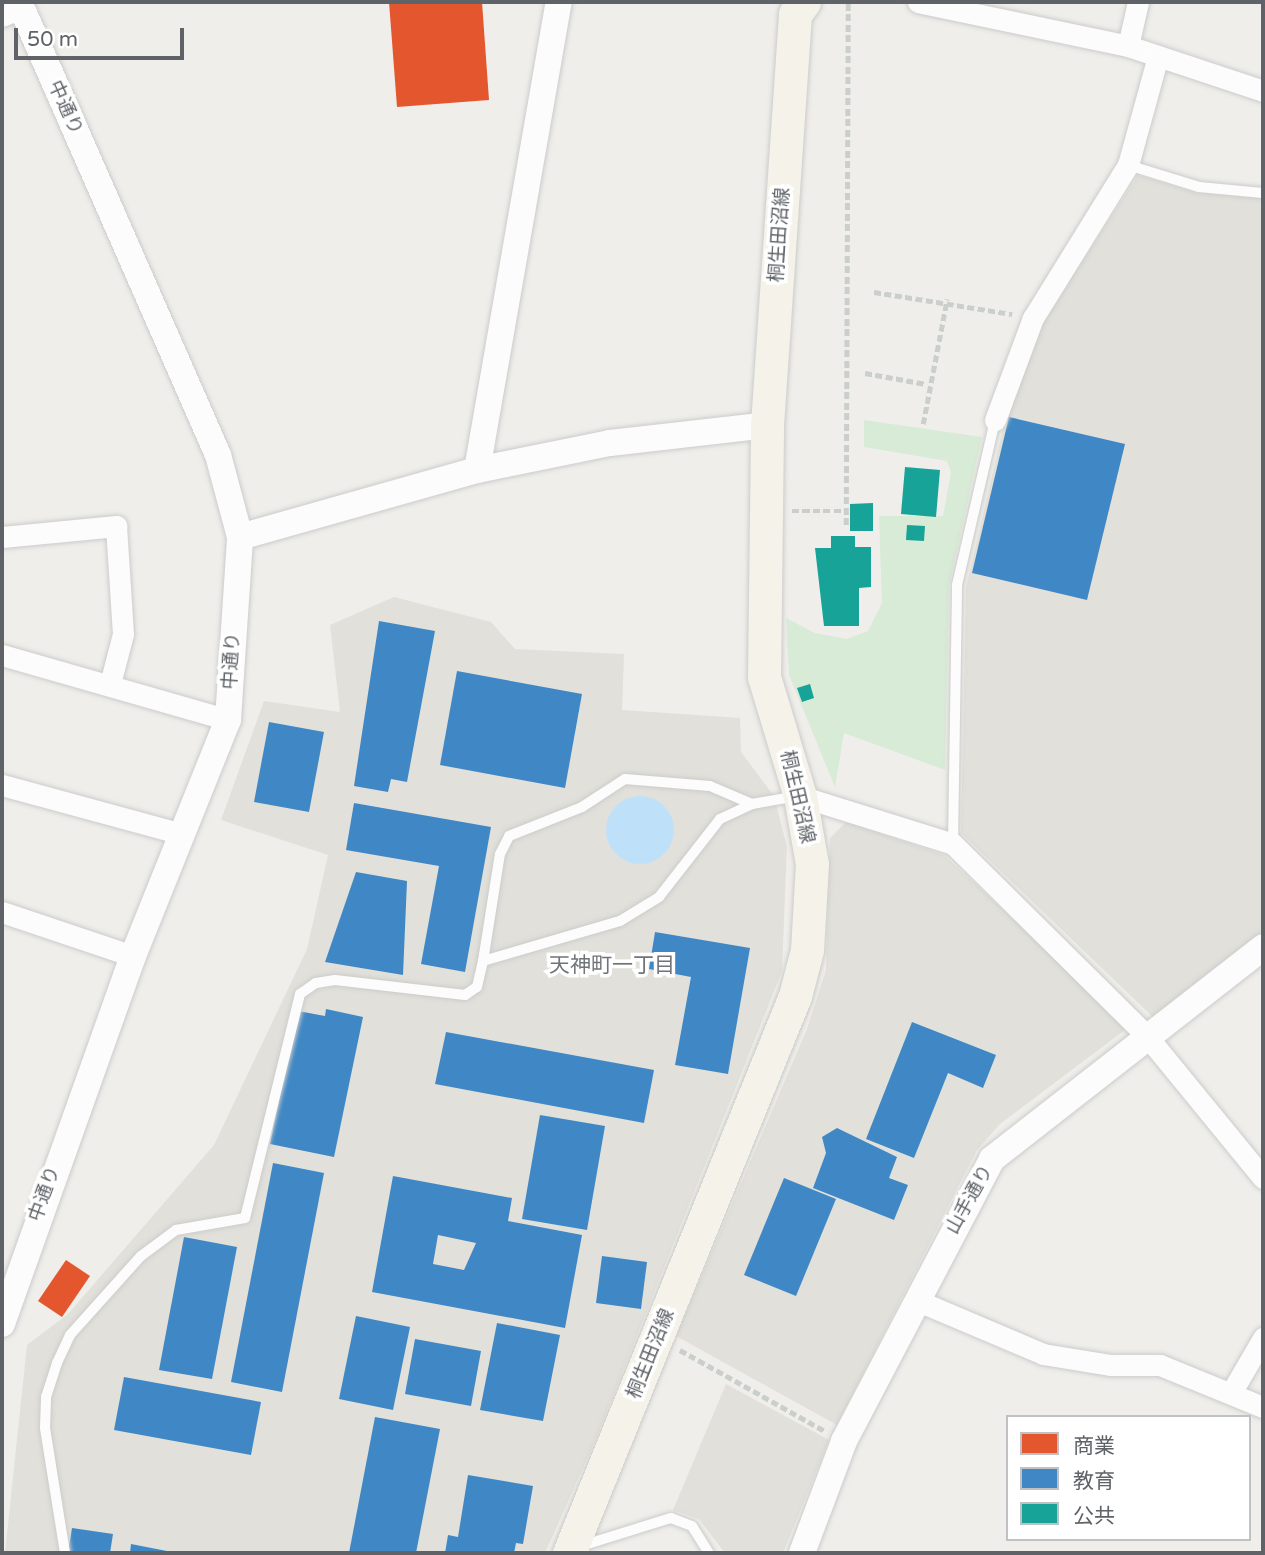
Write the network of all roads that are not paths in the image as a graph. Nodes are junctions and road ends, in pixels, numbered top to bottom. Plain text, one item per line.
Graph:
1 (559, 2) edge
2 (804, 2) edge
3 (918, 2) edge
4 (1138, 2) edge
5 (14, 9) edge
6 (1128, 46) junction
7 (1158, 56) junction
8 (1263, 91) edge
9 (1128, 164) junction
10 (1263, 193) edge
11 (995, 420) joint
12 (766, 425) junction
13 (477, 470) junction
14 (2, 537) edge
15 (240, 537) junction
16 (2, 655) edge
17 (110, 684) junction
18 (228, 720) junction
19 (2, 785) edge
20 (800, 796) junction
21 (752, 804) junction
22 (182, 834) junction
23 (953, 845) junction
24 (2, 912) edge
25 (1263, 947) edge
26 (133, 956) junction
27 (483, 961) junction
28 (1146, 1035) junction
29 (1263, 1178) edge
30 (916, 1300) junction
31 (2, 1324) edge
32 (1263, 1338) edge
33 (1231, 1393) junction
34 (1263, 1407) edge
35 (65, 1553) edge
36 (569, 1553) edge
37 (709, 1553) edge
38 (802, 1553) edge

1 - 13 street
2 - 12 main road, 桐生田沼線
3 - 6 street
4 - 6 street
5 - 15 street, 中通り
6 - 7 street
7 - 8 street
7 - 9 street
9 - 10 lane
9 - 11 street
11 - 23 lane
12 - 13 street
12 - 20 main road, 桐生田沼線
13 - 15 street
14 - 17 street
15 - 18 street, 中通り
16 - 17 street
17 - 18 street
18 - 22 street, 中通り
19 - 22 street
20 - 21 lane
20 - 23 street
20 - 36 main road, 桐生田沼線
21 - 27 lane
21 - 27 lane
22 - 26 street, 中通り
23 - 28 street
24 - 26 street
25 - 28 street, 山手通り
26 - 31 street, 中通り
27 - 35 lane
28 - 29 street
28 - 30 street, 山手通り
30 - 33 street
30 - 38 street, 山手通り
32 - 33 street
33 - 34 street
36 - 37 lane

